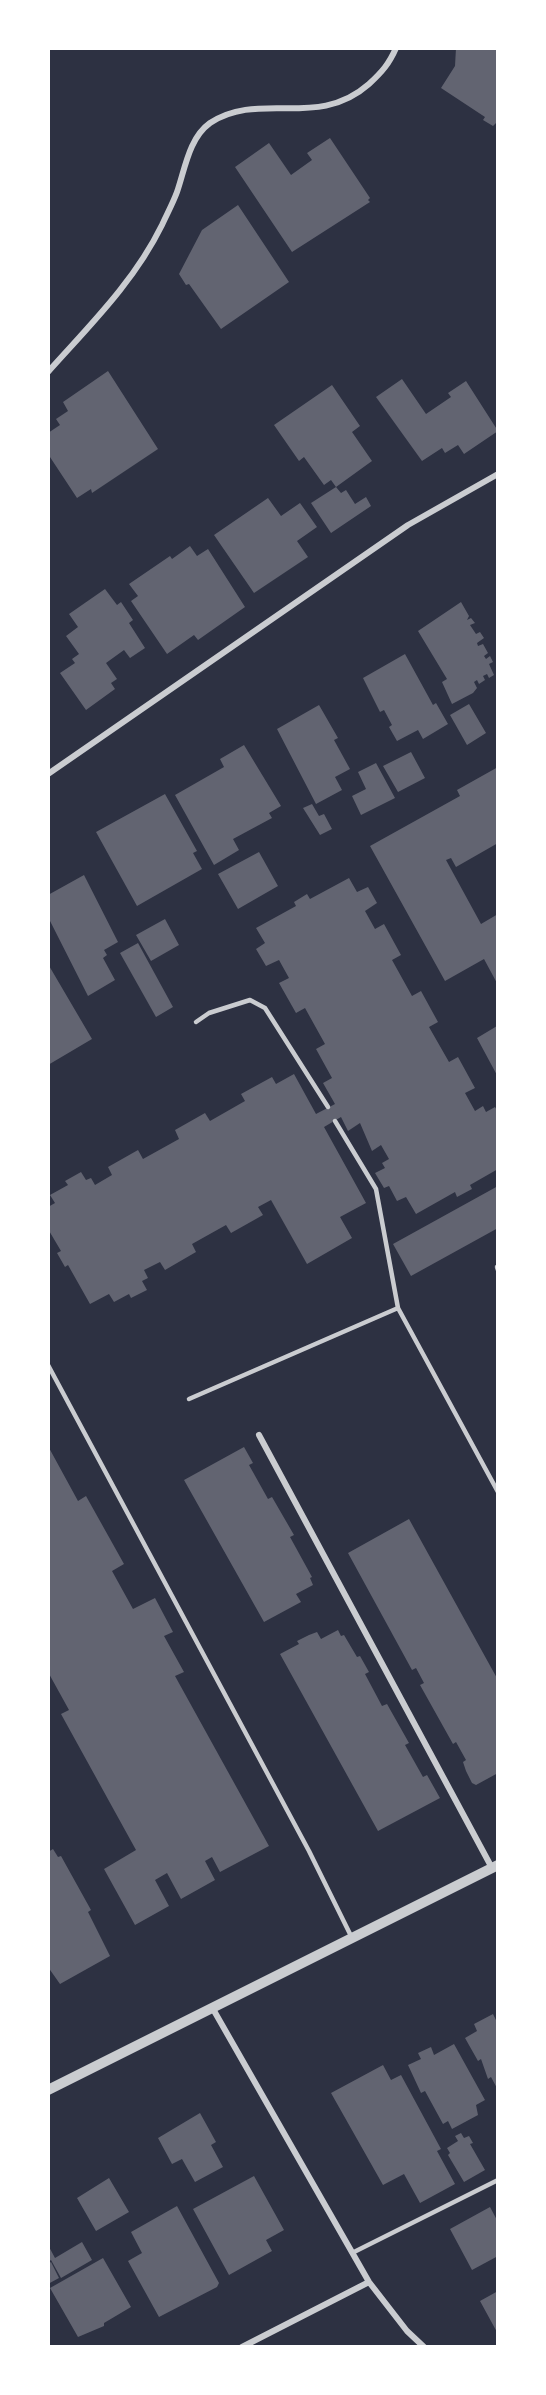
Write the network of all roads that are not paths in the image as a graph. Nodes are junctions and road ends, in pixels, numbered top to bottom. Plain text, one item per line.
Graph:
1 (396, 48) edge
2 (48, 372) edge
3 (498, 474) edge
4 (48, 774) edge
5 (196, 1022) dead end
6 (328, 1107) dead end
7 (335, 1121) dead end
8 (398, 1308) junction
9 (48, 1365) edge
10 (189, 1399) dead end
11 (259, 1435) dead end
12 (498, 1492) edge
13 (495, 1866) edge
14 (352, 1938) junction
15 (213, 2009) junction
16 (48, 2090) edge
17 (498, 2180) edge
18 (352, 2253) junction
19 (369, 2282) junction
20 (242, 2347) edge
21 (424, 2347) edge

1 - 2 street
3 - 4 street
5 - 6 lane
7 - 8 lane
8 - 10 lane
8 - 12 lane
9 - 14 lane
11 - 13 street
13 - 14 street
14 - 15 street
15 - 16 street
15 - 18 street
17 - 18 lane
18 - 19 street
19 - 20 street
19 - 21 street

